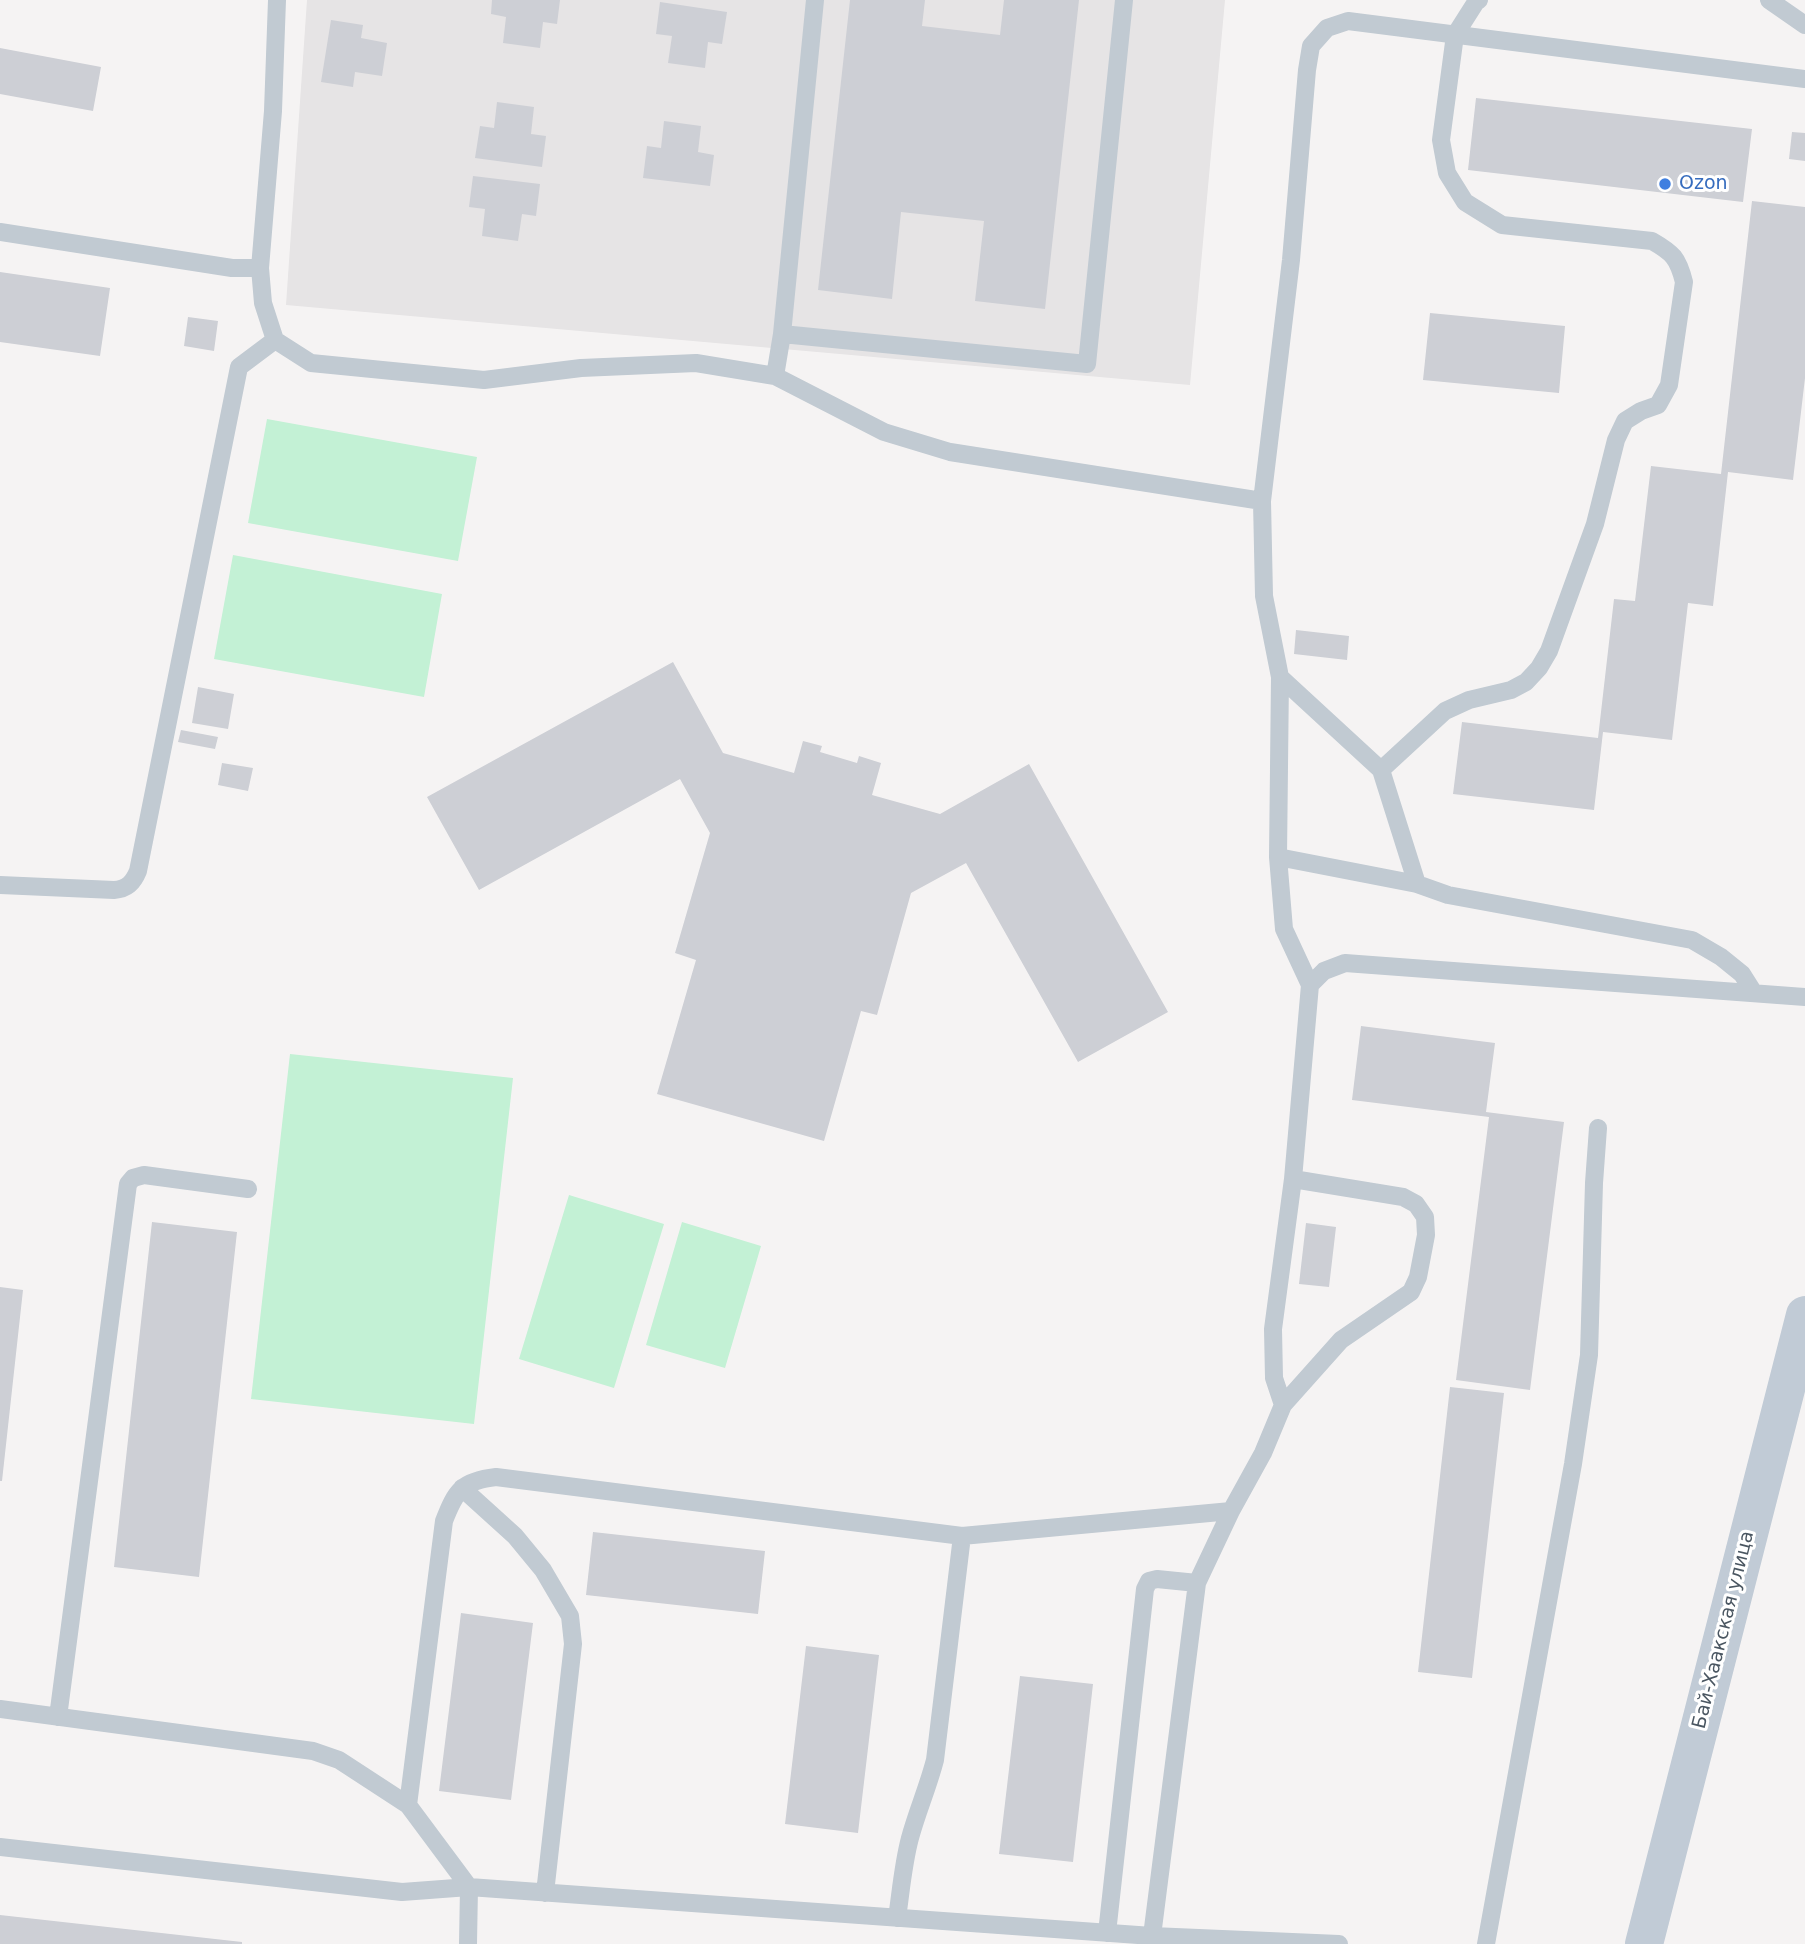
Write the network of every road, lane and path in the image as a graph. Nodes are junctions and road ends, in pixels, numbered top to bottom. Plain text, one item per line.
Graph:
1 (277, 0) edge
2 (816, 0) edge
3 (1124, 0) edge
4 (1479, 0) edge
5 (1769, 0) edge
6 (1805, 24) edge
7 (1455, 35) junction
8 (1805, 79) edge
9 (0, 232) edge
10 (260, 268) junction
11 (782, 334) junction
12 (275, 340) junction
13 (775, 376) junction
14 (1262, 501) junction
15 (1280, 677) junction
16 (1381, 770) junction
17 (1278, 857) junction
18 (1417, 884) junction
19 (0, 885) edge
20 (1310, 985) junction
21 (1754, 993) junction
22 (1805, 997) edge
23 (1598, 1128) dead end
24 (1293, 1179) junction
25 (248, 1189) dead end
26 (1805, 1315) edge
27 (1283, 1405) junction
28 (462, 1488) junction
29 (1231, 1511) junction
30 (962, 1536) junction
31 (1197, 1583) junction
32 (0, 1709) edge
33 (58, 1717) junction
34 (408, 1805) junction
35 (0, 1847) edge
36 (468, 1887) junction
37 (545, 1893) junction
38 (898, 1918) junction
39 (1107, 1933) junction
40 (1152, 1936) junction
41 (1071, 1937) edge
42 (468, 1944) edge
43 (1339, 1944) edge
44 (1486, 1944) edge
45 (1644, 1944) edge

1 - 10 lane
2 - 11 lane
3 - 11 lane
4 - 7 lane
5 - 6 lane
7 - 8 lane
7 - 14 lane
7 - 16 lane
9 - 10 lane
10 - 12 lane
11 - 13 lane
12 - 13 lane
12 - 19 lane
13 - 14 lane
14 - 15 lane
15 - 16 lane
15 - 17 lane
16 - 18 lane
17 - 18 lane
17 - 20 lane
18 - 21 lane
20 - 21 lane
20 - 24 lane
21 - 22 lane
23 - 44 lane
24 - 27 lane
24 - 27 lane
25 - 33 lane
26 - 45 main road, Бай-Хаакская улица
27 - 29 lane
28 - 30 lane
28 - 34 lane
28 - 37 lane
29 - 30 lane
29 - 31 lane
30 - 38 lane
31 - 39 lane
31 - 40 lane
32 - 33 lane
33 - 34 lane
34 - 36 lane
35 - 36 lane
36 - 37 lane
36 - 42 lane
37 - 38 lane
38 - 41 lane
39 - 40 lane
39 - 41 lane
40 - 43 lane

